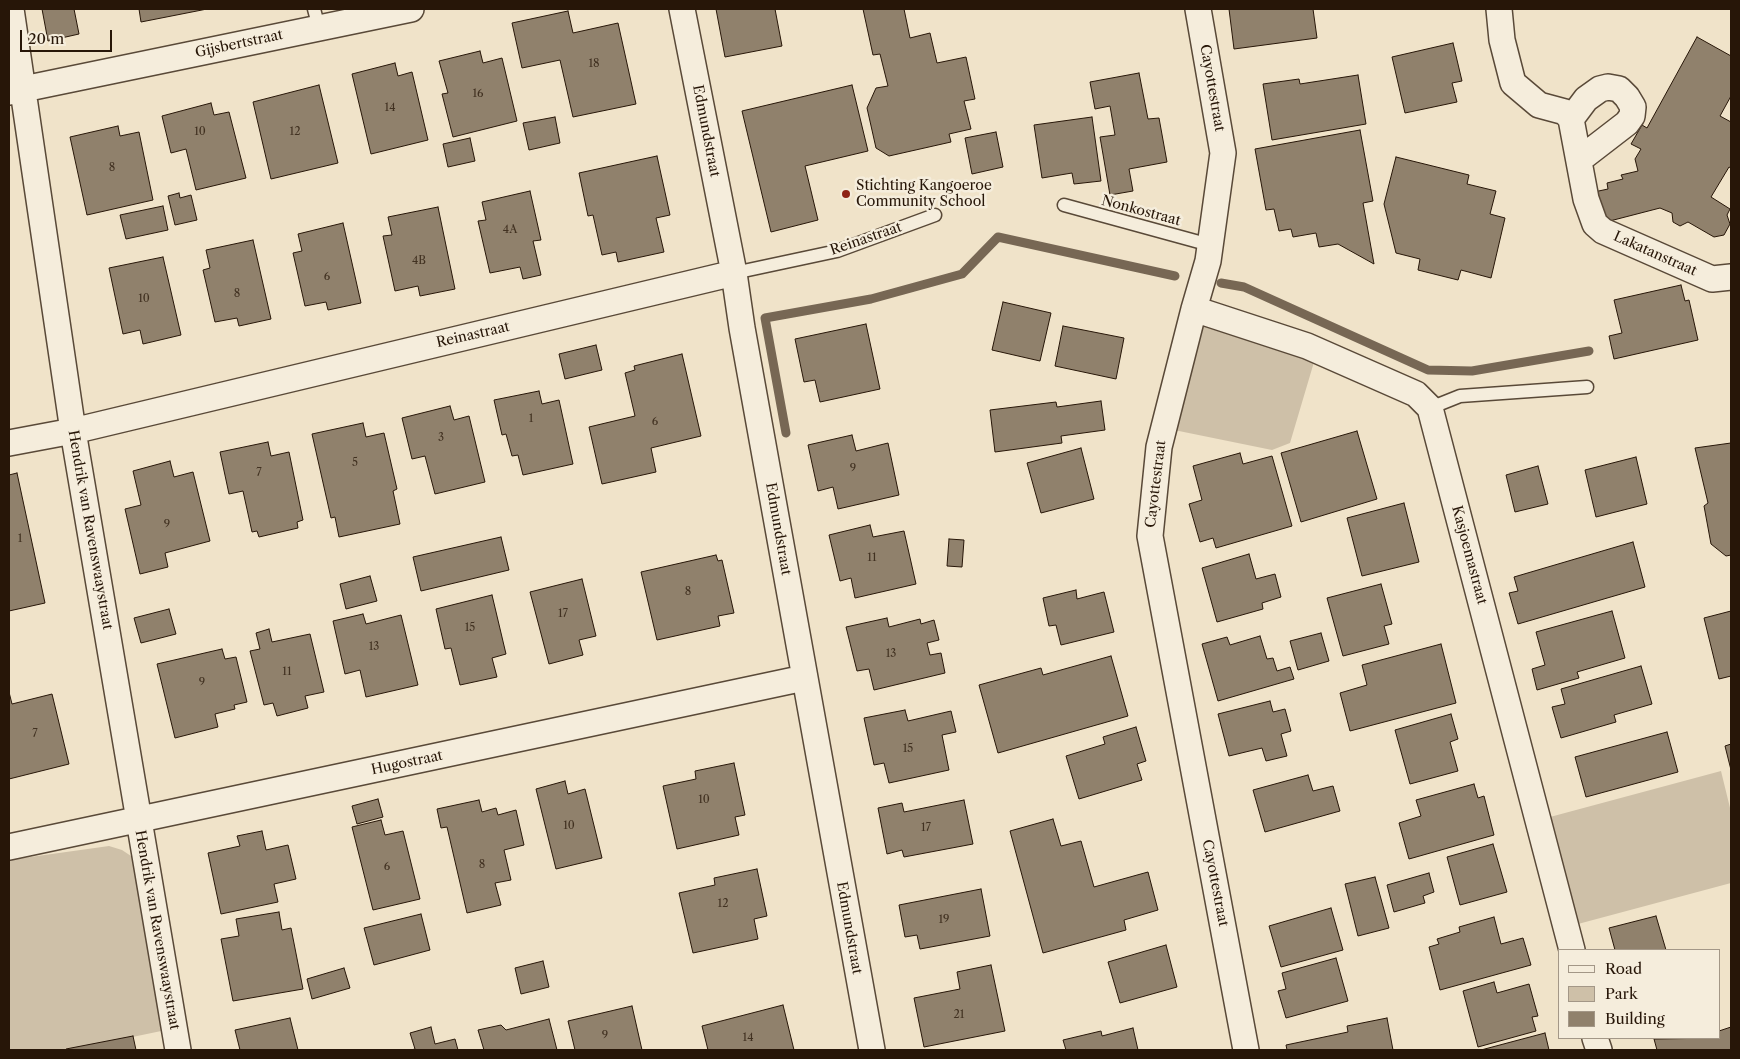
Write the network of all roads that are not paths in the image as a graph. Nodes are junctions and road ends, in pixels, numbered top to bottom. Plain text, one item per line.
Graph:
1 (11, 9) edge
2 (411, 9) edge
3 (682, 9) edge
4 (1198, 9) edge
5 (1499, 9) edge
6 (316, 18) edge
7 (15, 91) edge
8 (1571, 119) junction
9 (1579, 160) junction
10 (1064, 205) dead end
11 (934, 215) dead end
12 (1210, 245) junction
13 (734, 273) junction
14 (1731, 277) edge
15 (1194, 309) junction
16 (1587, 387) dead end
17 (1430, 408) junction
18 (73, 431) junction
19 (9, 443) edge
20 (804, 678) junction
21 (139, 820) junction
22 (9, 847) edge
23 (1572, 949) edge
24 (178, 1050) edge
25 (872, 1050) edge
26 (1246, 1050) edge

1 - 7 street, Hendrik van Ravenswaaystraat
2 - 6 street, Gijsbertstraat
3 - 13 street, Edmundstraat
4 - 12 street, Cayottestraat
5 - 8 street
6 - 7 street, Gijsbertstraat
7 - 18 street, Hendrik van Ravenswaaystraat
8 - 9 street, Lakatanstraat
8 - 9 street
9 - 14 street, Lakatanstraat
10 - 12 lane, Nonkostraat
11 - 13 lane, Reinastraat
12 - 15 street, Cayottestraat
13 - 18 street, Reinastraat
13 - 20 street, Edmundstraat
15 - 17 street
15 - 26 street, Cayottestraat
16 - 17 lane
17 - 23 street, Kasjoemastraat
18 - 19 street, Reinastraat
18 - 21 street, Hendrik van Ravenswaaystraat
20 - 21 street, Hugostraat
20 - 25 street, Edmundstraat
21 - 22 street, Hugostraat
21 - 24 street, Hendrik van Ravenswaaystraat

